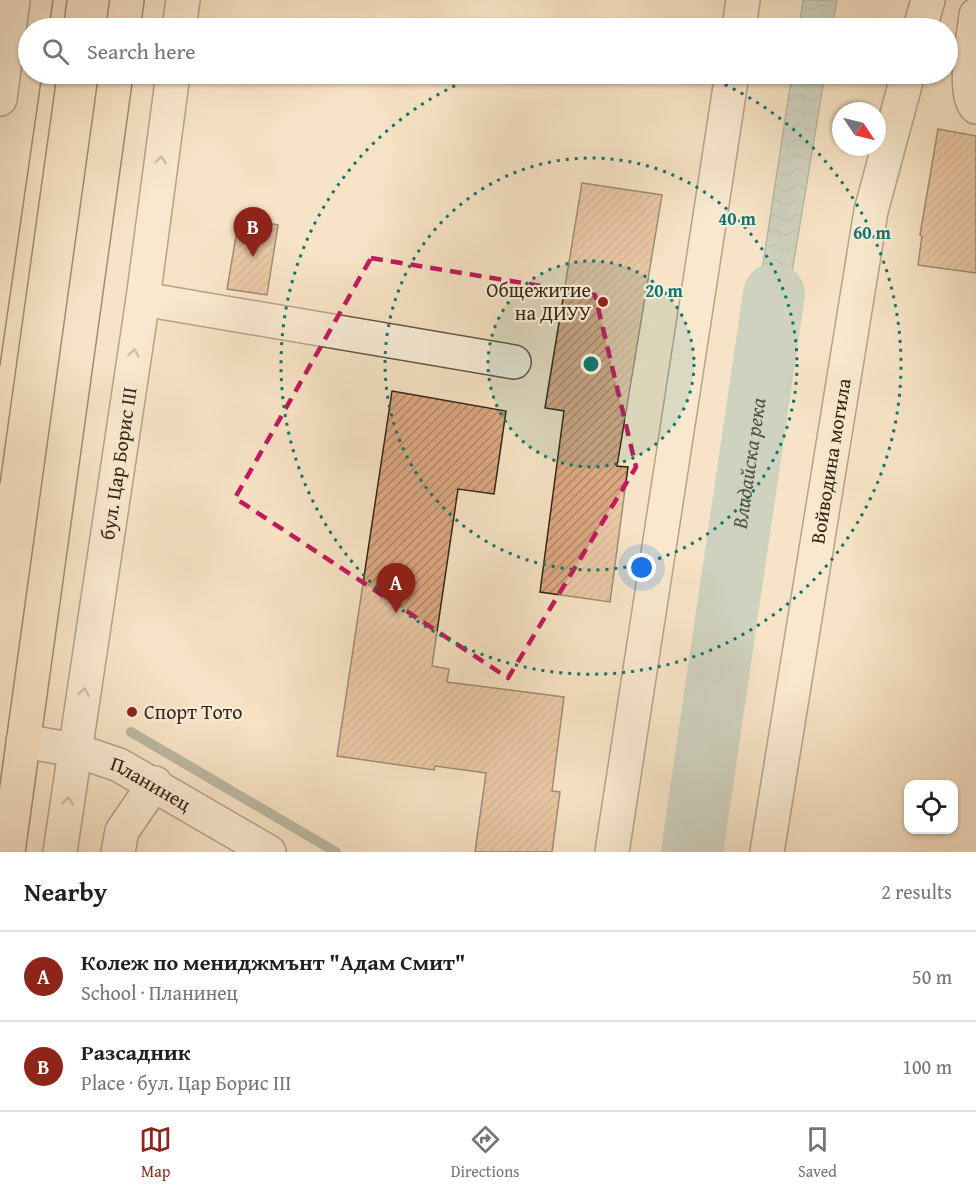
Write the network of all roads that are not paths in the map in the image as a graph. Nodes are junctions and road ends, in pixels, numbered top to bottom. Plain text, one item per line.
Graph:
1 (14, 0) edge
2 (127, 0) edge
3 (183, 0) edge
4 (743, 0) edge
5 (928, 0) edge
6 (976, 15) edge
7 (124, 18) edge
8 (180, 18) edge
9 (740, 18) edge
10 (923, 18) edge
11 (115, 84) edge
12 (172, 84) edge
13 (730, 84) edge
14 (905, 84) edge
15 (0, 99) edge
16 (976, 107) edge
17 (143, 299) junction
18 (514, 362) dead end
19 (23, 741) junction
20 (75, 750) junction
21 (155, 783) junction
22 (8, 852) edge
23 (60, 852) edge
24 (118, 852) edge
25 (269, 852) edge
26 (612, 852) edge
27 (767, 852) edge

1 - 15 street
2 - 7 main road
3 - 8 street
4 - 9 street
5 - 10 street
6 - 16 street
11 - 19 main road
17 -> 12 street, бул. Цар Борис III
13 - 26 street
14 - 27 street, Войводина могила
17 - 18 street
20 -> 17 street, бул. Цар Борис III
19 - 20 street, Планинец
19 - 22 main road
20 - 21 street, Планинец
23 -> 20 street, бул. Цар Борис III
21 - 24 street
21 - 25 street, Планинец

